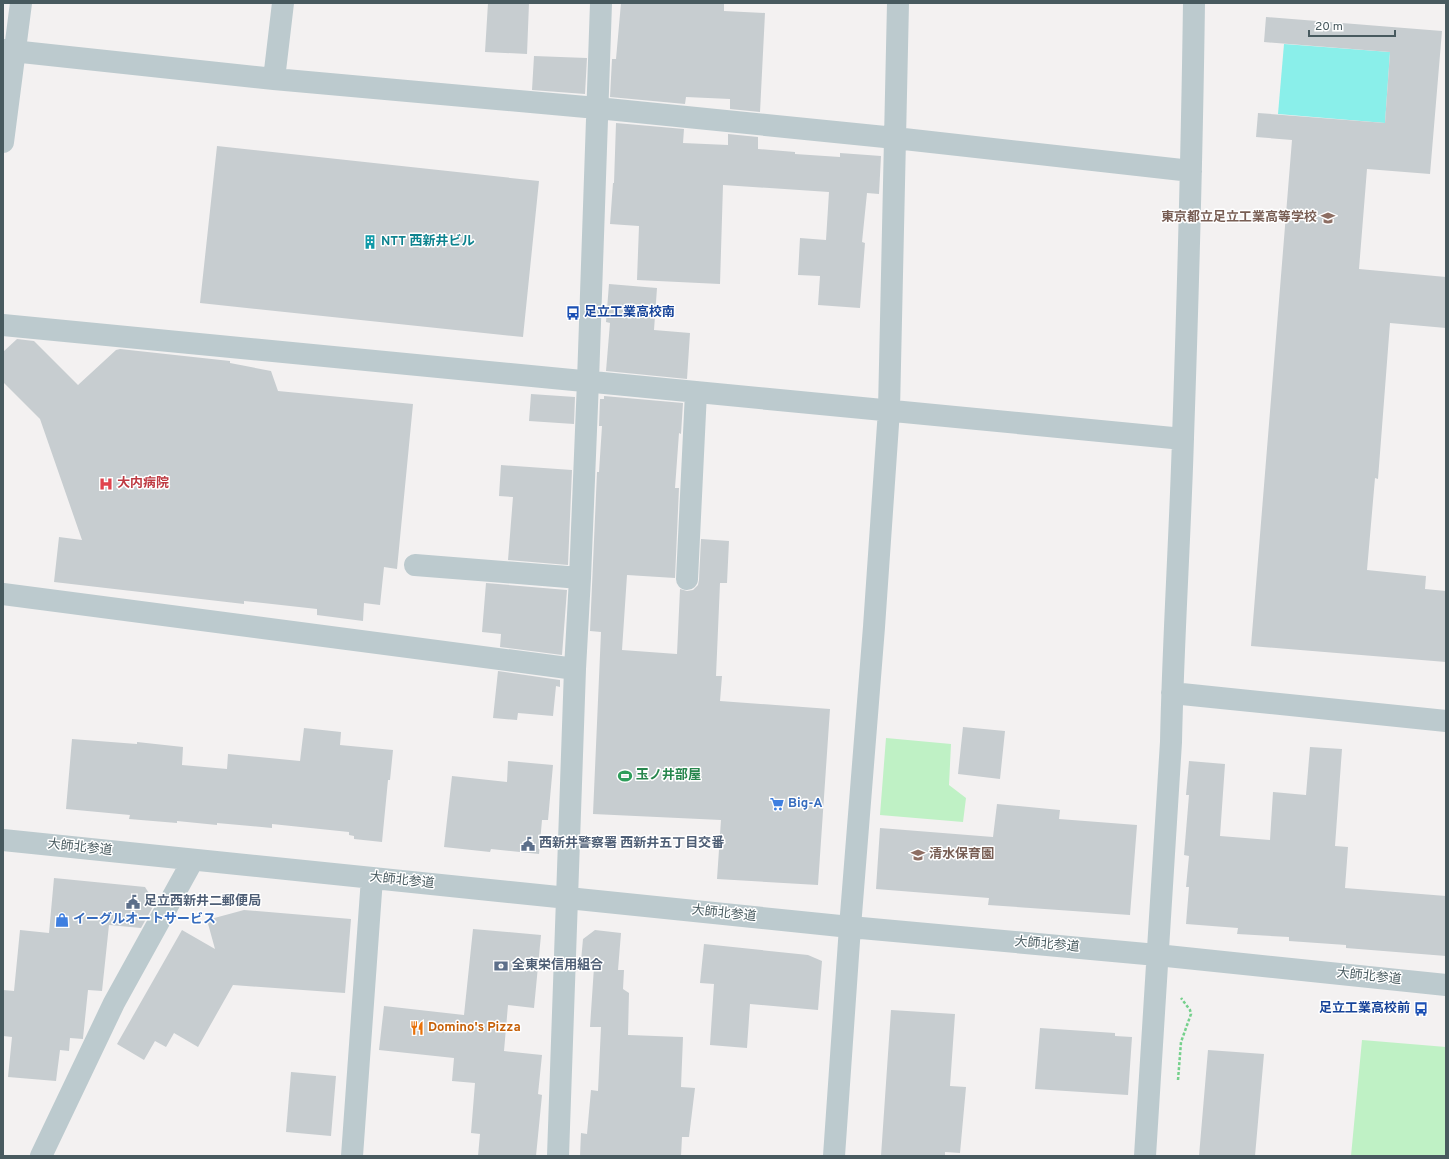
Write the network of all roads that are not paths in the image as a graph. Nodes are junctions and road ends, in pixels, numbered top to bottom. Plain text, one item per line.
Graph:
1 (21, 3) edge
2 (283, 3) edge
3 (601, 3) edge
4 (898, 3) edge
5 (1194, 3) edge
6 (9, 51) edge
7 (274, 79) junction
8 (597, 108) junction
9 (895, 138) junction
10 (3, 142) edge
11 (1191, 171) junction
12 (3, 325) edge
13 (588, 382) junction
14 (696, 392) junction
15 (889, 410) junction
16 (1183, 439) junction
17 (415, 565) dead end
18 (580, 578) junction
19 (686, 579) dead end
20 (3, 594) edge
21 (574, 669) junction
22 (1172, 694) junction
23 (1446, 721) edge
24 (3, 840) edge
25 (192, 860) junction
26 (372, 878) junction
27 (568, 898) junction
28 (850, 927) junction
29 (1157, 955) junction
30 (1446, 985) edge
31 (40, 1156) edge
32 (352, 1156) edge
33 (558, 1156) edge
34 (834, 1156) edge
35 (1144, 1156) edge

1 - 6 street
2 - 7 street
3 - 8 street
4 - 9 street
5 - 11 street
6 - 7 street
6 - 10 street
7 - 8 street
8 - 9 street
8 - 13 street
9 - 11 street
9 - 15 street
11 - 16 street
12 - 13 street
13 - 14 street
13 - 18 street
14 - 15 street
14 - 19 street
15 - 16 street
15 - 28 street
16 - 22 street
17 - 18 street
18 - 21 street
20 - 21 street
21 - 27 street
22 - 23 street
22 - 29 street
24 - 25 street, 大師北参道
25 - 26 street, 大師北参道
25 - 31 street
26 - 27 street, 大師北参道
26 - 32 street
27 - 28 street, 大師北参道
27 - 33 street
28 - 29 street, 大師北参道
28 - 34 street
29 - 30 street, 大師北参道
29 - 35 street

